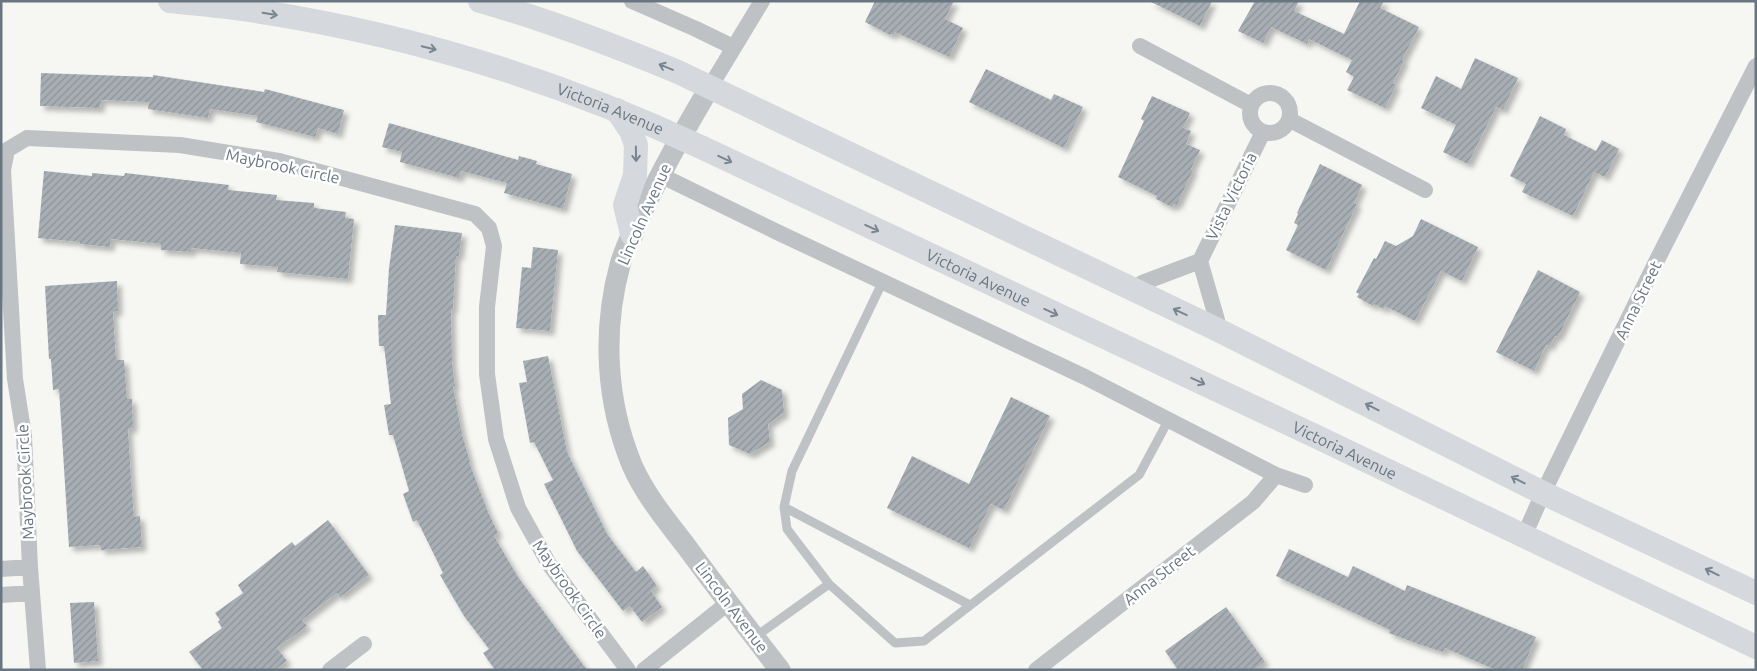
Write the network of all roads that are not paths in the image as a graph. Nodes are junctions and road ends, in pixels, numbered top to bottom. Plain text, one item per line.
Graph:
1 (170, 1) edge
2 (480, 1) edge
3 (632, 1) edge
4 (762, 1) edge
5 (1140, 46) dead end
6 (733, 47) junction
7 (1756, 66) edge
8 (710, 88) junction
9 (1251, 105) junction
10 (617, 110) junction
11 (1290, 120) junction
12 (1263, 132) junction
13 (681, 138) junction
14 (660, 175) junction
15 (1425, 190) dead end
16 (632, 234) junction
17 (1200, 261) junction
18 (883, 281) junction
19 (1134, 291) junction
20 (1214, 328) junction
21 (1169, 419) junction
22 (1276, 475) junction
23 (1305, 485) dead end
24 (1543, 493) junction
25 (784, 507) junction
26 (1524, 536) junction
27 (30, 567) junction
28 (1, 569) edge
29 (829, 584) junction
30 (32, 593) junction
31 (1756, 593) edge
32 (1, 595) edge
33 (728, 603) junction
34 (970, 605) junction
35 (755, 637) junction
36 (364, 644) dead end
37 (1756, 647) edge
38 (38, 670) edge
39 (330, 670) edge
40 (628, 670) edge
41 (644, 670) edge
42 (780, 670) edge
43 (1036, 670) edge

1 -> 10 main road, Victoria Avenue
8 -> 2 main road
3 - 6 street
4 - 6 street, Lincoln Avenue
5 - 9 street
6 - 8 street, Lincoln Avenue
7 - 24 street, Anna Street
8 - 13 street, Lincoln Avenue
8 - 19 main road
9 - 11 street
9 - 12 street
10 - 13 main road, Victoria Avenue
10 -> 16 main road
11 - 12 street
11 - 15 street
12 - 17 street, Vista Victoria
13 - 14 street, Lincoln Avenue
13 -> 26 main road, Victoria Avenue
14 - 16 street, Lincoln Avenue
14 - 18 street
16 - 33 street, Lincoln Avenue
17 - 19 street, Vista Victoria
17 - 20 street, Vista Victoria
18 - 21 street
18 - 25 lane
20 -> 19 main road
24 -> 20 main road
21 - 22 street
21 - 34 lane
22 - 23 street
22 - 43 street, Anna Street
24 - 26 street, Anna Street
31 -> 24 main road
25 - 29 lane
25 - 34 lane
26 - 37 main road, Victoria Avenue
27 - 28 street
27 - 30 street, Maybrook Circle
27 - 40 street, Maybrook Circle
29 - 34 lane
29 - 35 lane
30 - 32 street
30 - 38 street, Maybrook Circle
33 - 35 street, Lincoln Avenue
33 - 41 street
35 - 42 street, Lincoln Avenue
36 - 39 street

